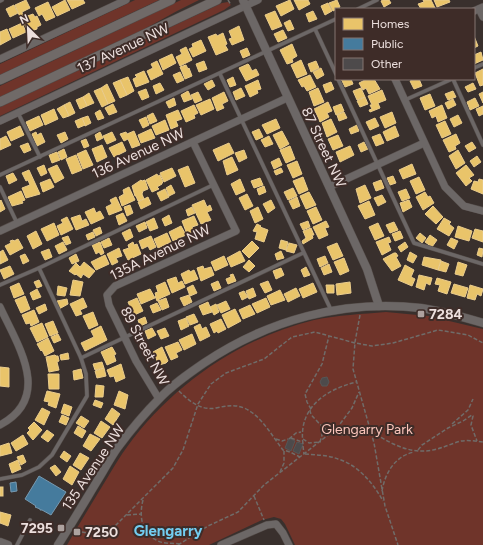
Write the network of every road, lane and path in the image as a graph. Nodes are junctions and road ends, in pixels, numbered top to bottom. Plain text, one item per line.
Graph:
1 (126, 0) edge
2 (171, 0) edge
3 (217, 0) edge
4 (258, 0) edge
5 (377, 0) edge
6 (244, 3) edge
7 (360, 8) edge
8 (479, 9) edge
9 (483, 17) edge
10 (335, 19) edge
11 (315, 29) junction
12 (266, 52) junction
13 (0, 59) edge
14 (335, 72) edge
15 (220, 74) junction
16 (0, 80) edge
17 (338, 80) edge
18 (395, 80) edge
19 (451, 80) edge
20 (453, 80) edge
21 (287, 98) junction
22 (404, 100) junction
23 (0, 102) edge
24 (18, 113) junction
25 (242, 119) junction
26 (0, 121) edge
27 (193, 142) junction
28 (424, 143) junction
29 (483, 145) edge
30 (40, 157) junction
31 (378, 165) junction
32 (0, 175) edge
33 (213, 185) junction
34 (329, 187) junction
35 (0, 188) edge
36 (483, 211) edge
37 (17, 223) junction
38 (0, 231) edge
39 (303, 253) junction
40 (483, 264) edge
41 (38, 268) junction
42 (0, 285) edge
43 (109, 305) joint
44 (380, 306) junction
45 (0, 307) edge
46 (331, 310) junction
47 (361, 313) dead end
48 (483, 323) edge
49 (125, 336) junction
50 (329, 336) junction
51 (355, 343) junction
52 (483, 343) edge
53 (81, 358) junction
54 (356, 382) junction
55 (180, 390) dead end
56 (359, 392) junction
57 (159, 399) junction
58 (473, 399) dead end
59 (197, 405) junction
60 (310, 409) junction
61 (0, 425) edge
62 (321, 427) junction
63 (448, 428) junction
64 (371, 431) junction
65 (302, 432) junction
66 (332, 432) junction
67 (302, 438) junction
68 (274, 439) junction
69 (289, 439) junction
70 (477, 441) junction
71 (320, 442) junction
72 (483, 442) edge
73 (303, 444) junction
74 (283, 450) junction
75 (417, 451) junction
76 (304, 454) junction
77 (300, 457) junction
78 (277, 475) junction
79 (0, 479) edge
80 (382, 493) junction
81 (254, 496) junction
82 (143, 498) junction
83 (384, 503) junction
84 (141, 514) junction
85 (127, 515) junction
86 (30, 520) dead end
87 (267, 524) junction
88 (68, 529) junction
89 (0, 542) edge
90 (159, 542) junction
91 (179, 544) edge
92 (8, 545) edge
93 (17, 545) edge
94 (58, 545) edge
95 (160, 545) edge
96 (221, 545) edge
97 (288, 545) edge
98 (398, 545) edge

1 - 13 street
2 - 16 main road, 137 Avenue NW
3 - 23 main road, 137 Avenue NW
4 - 6 street, 137 Avenue NW
5 - 7 lane
6 - 12 street, 87 Street NW
6 - 24 street, 137 Avenue NW
8 - 9 street
10 - 11 lane
11 - 12 lane
11 - 14 lane
12 - 15 lane
12 - 21 street, 87 Street NW
15 - 25 lane
15 - 30 lane
17 - 31 lane
18 - 22 street
19 - 22 lane
20 - 29 lane
21 - 25 street, 136 Avenue NW
21 - 34 street, 87 Street NW
22 - 28 street
24 - 26 street, 137 Avenue NW
24 - 30 lane
25 - 27 street, 136 Avenue NW
25 - 39 lane
27 - 33 street
27 - 37 street, 136 Avenue NW
28 - 31 street
28 - 36 street
30 - 32 lane
31 - 34 street
31 - 40 lane
33 - 41 lane
33 - 43 street, 135A Avenue NW
34 - 44 street, 87 Street NW
35 - 37 lane
37 - 38 street, 136 Avenue NW
39 - 46 lane
39 - 49 lane
41 - 42 lane
41 - 53 lane
43 - 49 street, 89 Street NW
44 - 46 street, 135 Avenue NW
44 - 48 street, 135 Avenue NW
45 - 61 street
46 - 57 street, 135 Avenue NW
47 - 51 path
49 - 53 lane
49 - 57 street, 89 Street NW
50 - 51 path
50 - 59 path
50 - 60 path
51 - 52 path
51 - 54 path
53 - 79 lane
54 - 56 path
54 - 60 path
55 - 59 path
56 - 64 path
56 - 66 path
57 - 88 street, 135 Avenue NW
58 - 63 path
59 - 68 path
59 - 82 path
60 - 62 path
60 - 65 path
62 - 66 path
62 - 71 path
63 - 70 path
63 - 75 path
64 - 66 path
64 - 75 path
64 - 80 path
65 - 67 path
65 - 69 path
66 - 71 path
67 - 71 path
67 - 73 path
68 - 69 path
68 - 74 path
69 - 73 path
70 - 72 path
70 - 75 path
71 - 76 path
73 - 76 path
74 - 77 path
74 - 78 path
75 - 80 path
76 - 77 path
76 - 83 path
77 - 78 path
78 - 81 path
80 - 83 path
81 - 87 path
81 - 91 path
82 - 84 path
82 - 85 path
83 - 98 path
84 - 85 path
84 - 90 path
85 - 88 path
86 - 93 lane
87 - 96 street
87 - 97 street
88 - 94 street, 135 Avenue NW
89 - 92 street
90 - 91 path
90 - 95 path

